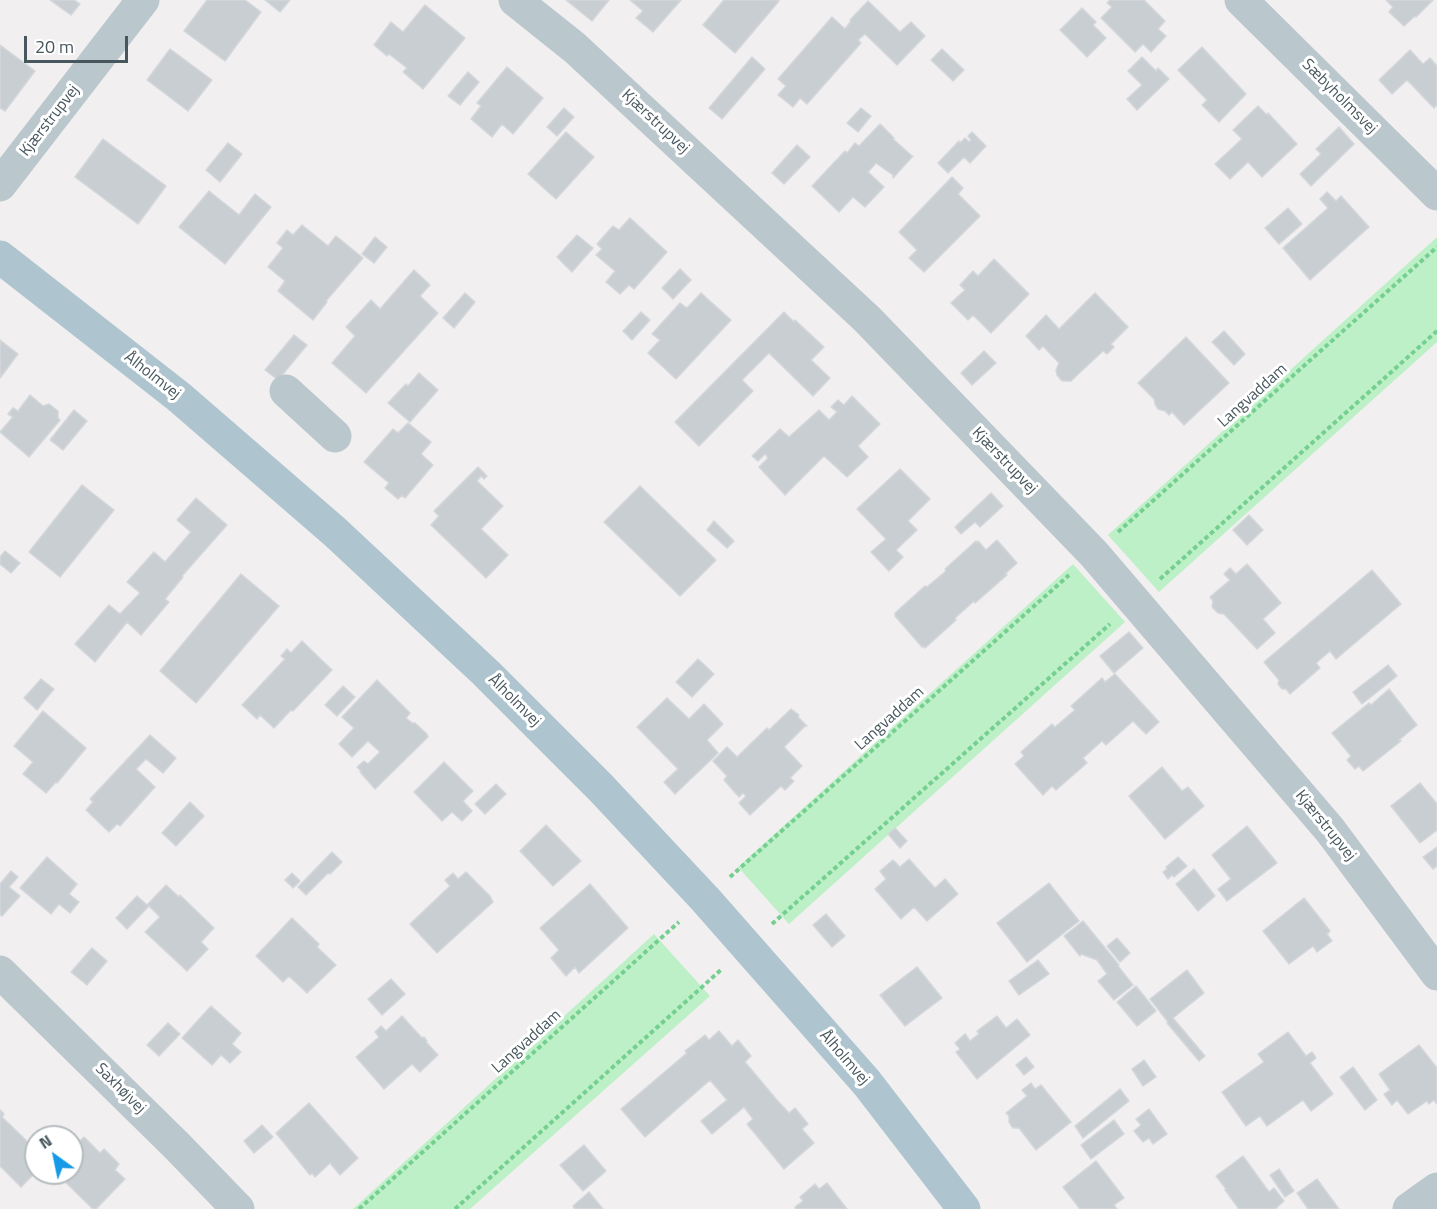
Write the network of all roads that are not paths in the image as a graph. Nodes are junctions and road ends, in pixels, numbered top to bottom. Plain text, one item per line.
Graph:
1 (143, 0) edge
2 (515, 0) edge
3 (1241, 0) edge
4 (0, 185) edge
5 (1437, 194) edge
6 (0, 257) edge
7 (286, 391) dead end
8 (336, 436) dead end
9 (0, 972) edge
10 (1437, 974) edge
11 (1437, 1189) edge
12 (238, 1209) edge
13 (964, 1209) edge
14 (1409, 1209) edge

1 - 4 street, Kjærstrupvej
2 - 10 street, Kjærstrupvej
3 - 5 street, Sæbyholmsvej
6 - 13 main road, Ålholmvej
7 - 8 street
9 - 12 street, Saxhøjvej
11 - 14 street

